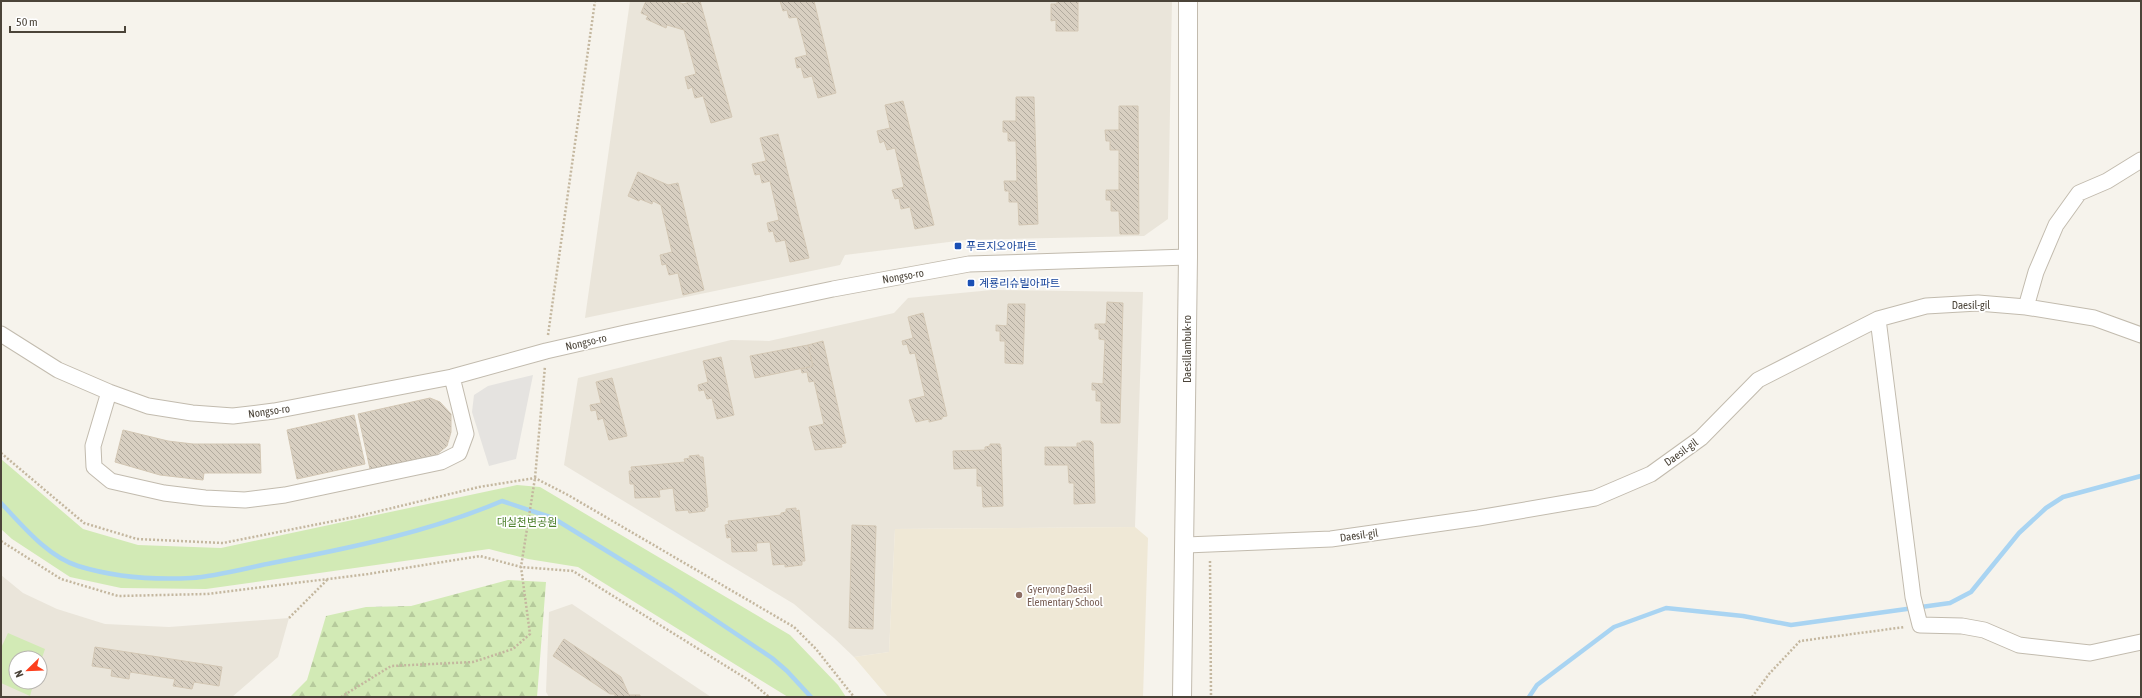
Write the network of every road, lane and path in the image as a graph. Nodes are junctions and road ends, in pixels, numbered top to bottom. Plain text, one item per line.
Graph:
1 (595, 1) edge
2 (1188, 1) edge
3 (2140, 164) edge
4 (1188, 257) junction
5 (2026, 307) junction
6 (1878, 319) junction
7 (2141, 335) edge
8 (1, 336) edge
9 (546, 351) junction
10 (452, 377) junction
11 (109, 392) junction
12 (1, 453) edge
13 (535, 478) junction
14 (1, 541) edge
15 (1186, 545) junction
16 (1210, 561) dead end
17 (521, 567) junction
18 (328, 579) junction
19 (289, 618) dead end
20 (1919, 622) junction
21 (2141, 642) edge
22 (341, 697) edge
23 (770, 697) edge
24 (854, 697) edge
25 (1182, 697) edge
26 (1211, 697) edge
27 (1752, 697) edge

1 - 9 path
2 - 4 street, Daesillambuk-ro
3 - 5 street
4 - 9 street, Nongso-ro
4 - 15 street, Daesillambuk-ro
5 - 6 street, Daesil-gil
5 - 7 street, Daesil-gil
6 - 15 street, Daesil-gil
6 - 20 street
8 - 11 street, Nongso-ro
9 - 10 street, Nongso-ro
9 - 13 path
10 - 11 street, Nongso-ro
10 - 11 street
12 - 13 path
13 - 17 path
13 - 24 path
14 - 18 path
15 - 25 street, Daesillambuk-ro
16 - 26 path
17 - 18 path
17 - 22 path
17 - 23 path
18 - 19 path
20 - 21 street
20 - 27 path

